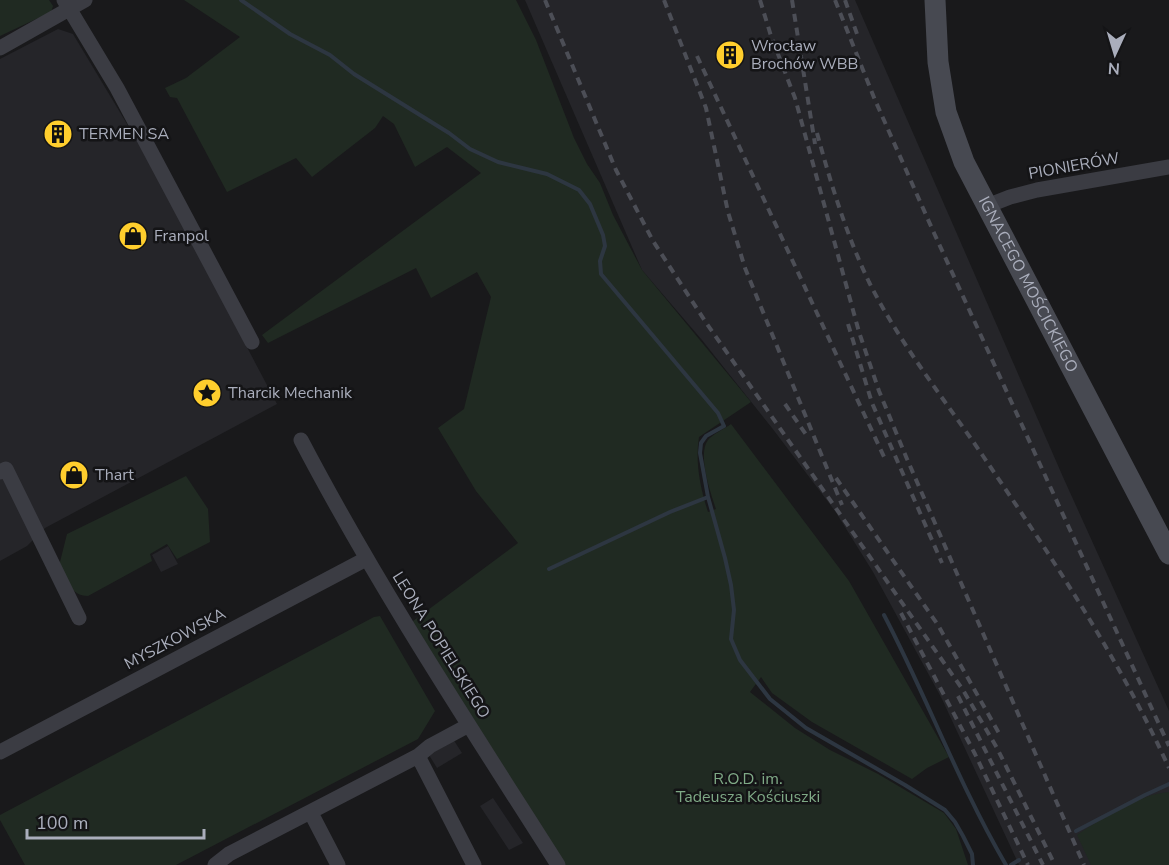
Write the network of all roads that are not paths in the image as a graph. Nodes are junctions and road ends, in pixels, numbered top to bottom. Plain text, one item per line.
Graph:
1 (85, 0) edge
2 (935, 0) edge
3 (67, 5) edge
4 (0, 48) edge
5 (1169, 167) edge
6 (987, 206) junction
7 (252, 342) dead end
8 (301, 440) dead end
9 (3, 470) edge
10 (1169, 554) edge
11 (366, 559) junction
12 (80, 618) dead end
13 (469, 725) junction
14 (0, 752) edge
15 (418, 756) junction
16 (310, 813) junction
17 (215, 865) edge
18 (338, 865) edge
19 (474, 865) edge
20 (558, 865) edge

1 - 3 street
2 - 6 street, IGNACEGO MOŚCICKIEGO
3 - 4 street
3 - 7 street
5 - 6 street, PIONIERÓW
6 - 10 street, IGNACEGO MOŚCICKIEGO
8 - 11 street, LEONA POPIELSKIEGO
9 - 12 street
11 - 13 street, LEONA POPIELSKIEGO
11 - 14 street, MYSZKOWSKA
13 - 15 street
13 - 20 street, LEONA POPIELSKIEGO
15 - 16 street
15 - 19 street
16 - 17 street
16 - 18 street

